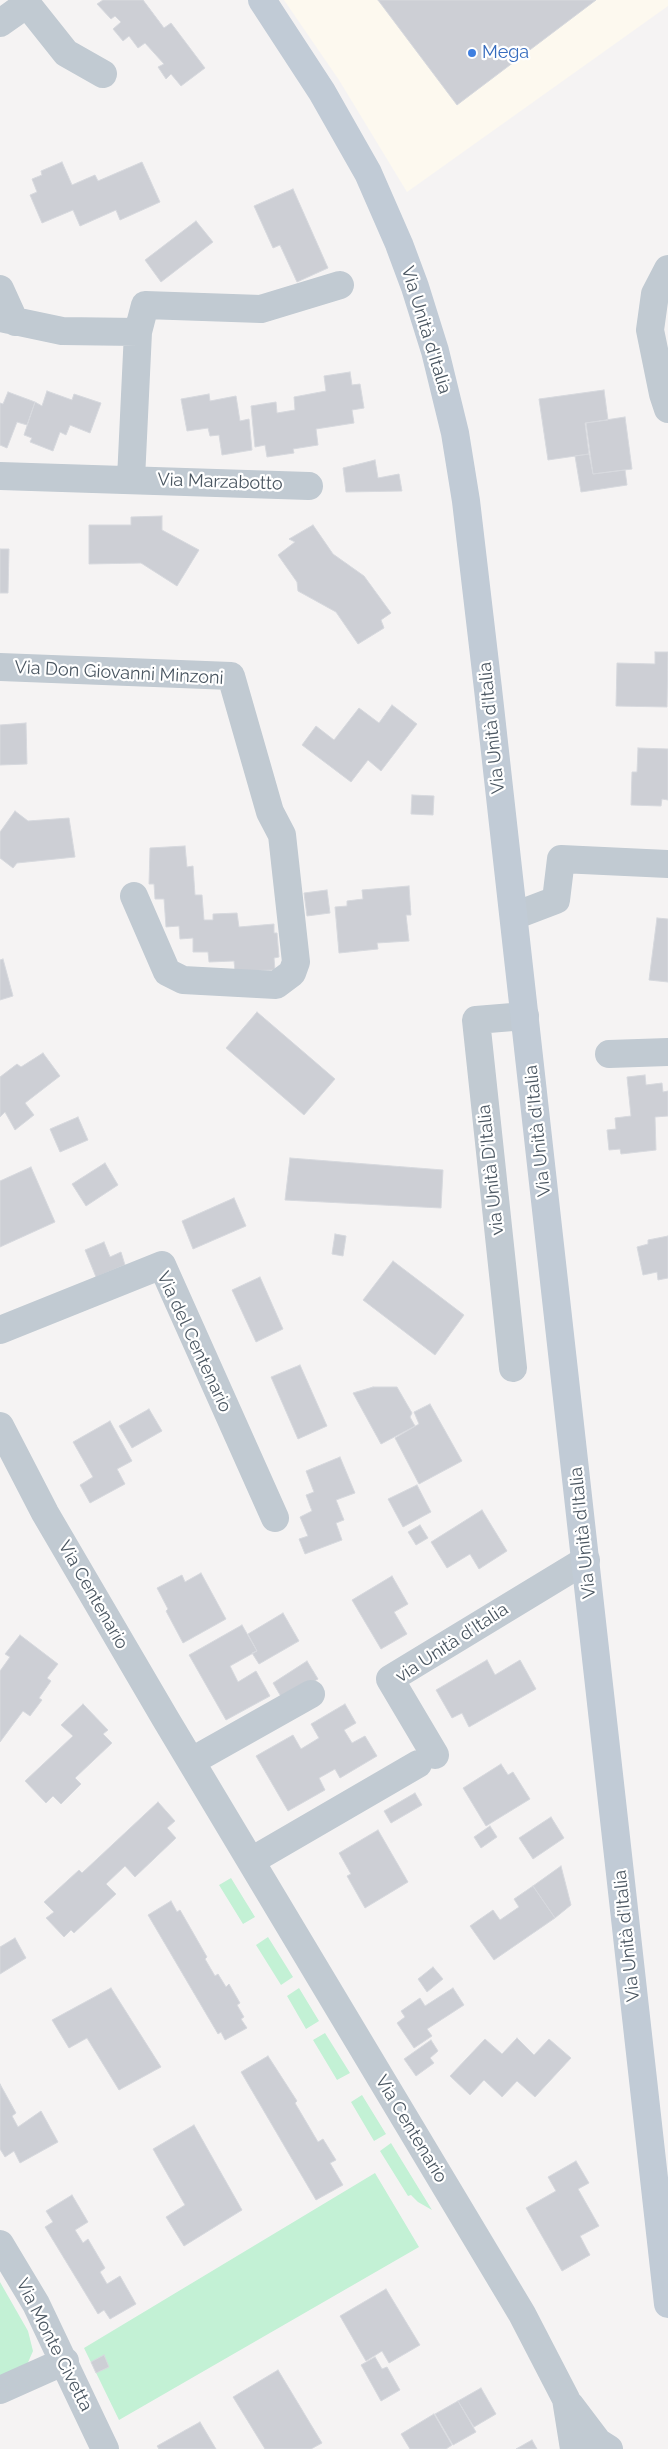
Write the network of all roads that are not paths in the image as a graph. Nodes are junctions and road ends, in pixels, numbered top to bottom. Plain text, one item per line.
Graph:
1 (262, 0) edge
2 (0, 23) edge
3 (103, 74) dead end
4 (668, 269) edge
5 (340, 285) dead end
6 (0, 289) edge
7 (7, 320) edge
8 (138, 332) junction
9 (668, 409) edge
10 (0, 476) edge
11 (131, 479) junction
12 (309, 486) dead end
13 (0, 667) edge
14 (668, 864) edge
15 (134, 896) dead end
16 (514, 916) junction
17 (525, 1016) junction
18 (668, 1052) edge
19 (609, 1054) dead end
20 (0, 1330) edge
21 (512, 1368) dead end
22 (0, 1426) edge
23 (275, 1518) dead end
24 (586, 1560) junction
25 (311, 1694) dead end
26 (192, 1761) junction
27 (251, 1861) junction
28 (0, 2244) edge
29 (668, 2304) edge
30 (65, 2361) junction
31 (0, 2390) edge
32 (566, 2399) junction
33 (105, 2449) edge
34 (574, 2449) edge
35 (610, 2449) edge

1 - 16 street, Via Unità d'Italia
2 - 3 street
4 - 9 street
5 - 8 street
6 - 7 street
7 - 8 street
8 - 11 street
10 - 11 street, Via Marzabotto
11 - 12 street, Via Marzabotto
13 - 15 street, Via Don Giovanni Minzoni
14 - 16 street
16 - 17 street, Via Unità d'Italia
17 - 21 street, via Unità D'Italia
17 - 24 street, Via Unità d'Italia
18 - 19 street
20 - 23 street, Via del Centenario
22 - 26 street, Via Centenario
24 - 27 street, via Unità d'Italia
24 - 29 street, Via Unità d'Italia
25 - 26 street
26 - 27 street, Via Centenario
27 - 32 street, Via Centenario
28 - 30 street, Via Monte Civetta
30 - 31 street
30 - 33 street, Via Monte Civetta
32 - 34 street, Via Centenario
32 - 35 street, Via Centenario

